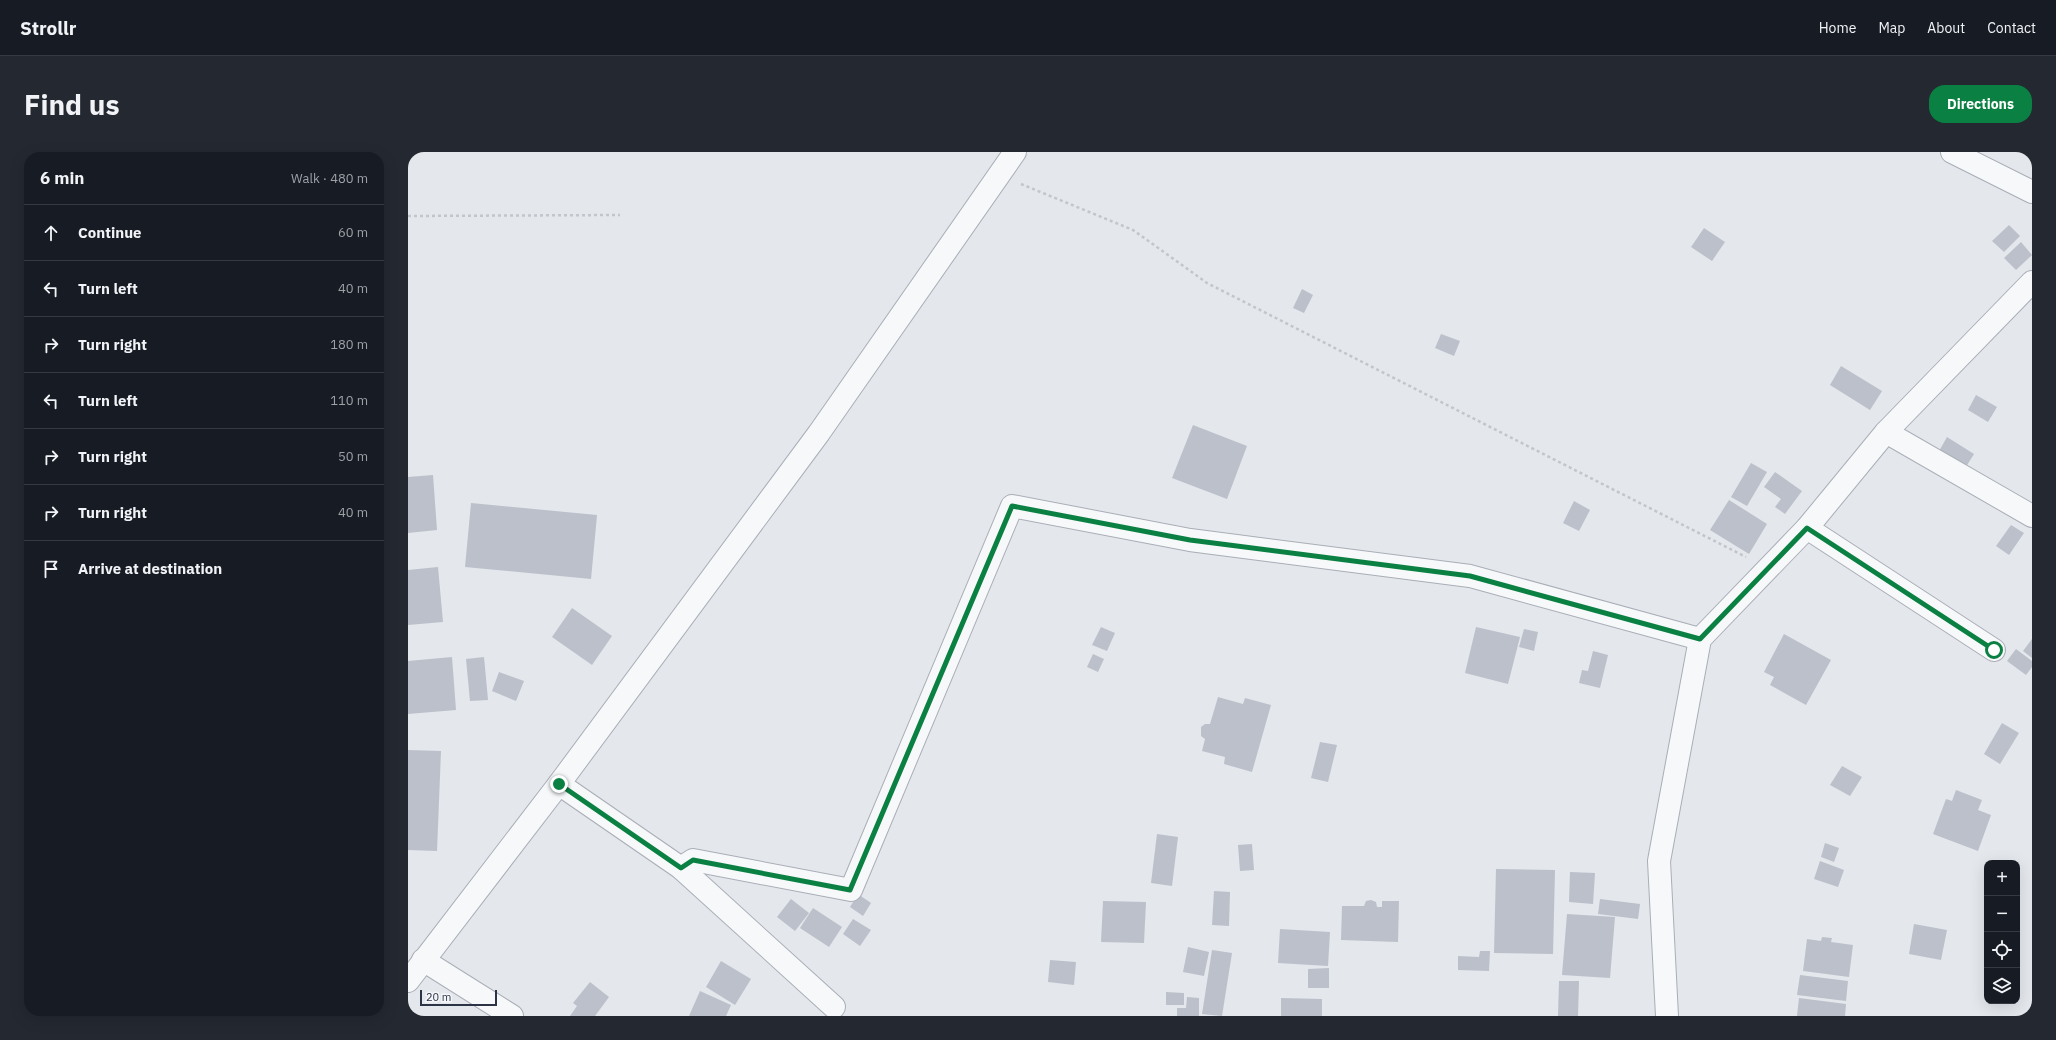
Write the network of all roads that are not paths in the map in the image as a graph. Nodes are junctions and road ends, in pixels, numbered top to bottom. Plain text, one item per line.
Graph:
1 (1015, 152) edge
2 (1952, 152) edge
3 (2032, 192) edge
4 (2032, 282) edge
5 (1886, 432) junction
6 (2032, 516) edge
7 (1807, 528) junction
8 (1700, 639) junction
9 (1994, 650) dead end
10 (559, 784) junction
11 (681, 868) junction
12 (424, 960) junction
13 (408, 981) edge
14 (834, 1008) dead end
15 (512, 1016) edge
16 (1667, 1016) edge

1 - 10 street
2 - 3 street
4 - 5 street
5 - 6 street
5 - 7 street
7 - 8 street
7 - 9 street
8 - 11 street
8 - 16 street
10 - 11 street
10 - 12 street
11 - 14 street
12 - 13 street
12 - 15 street

